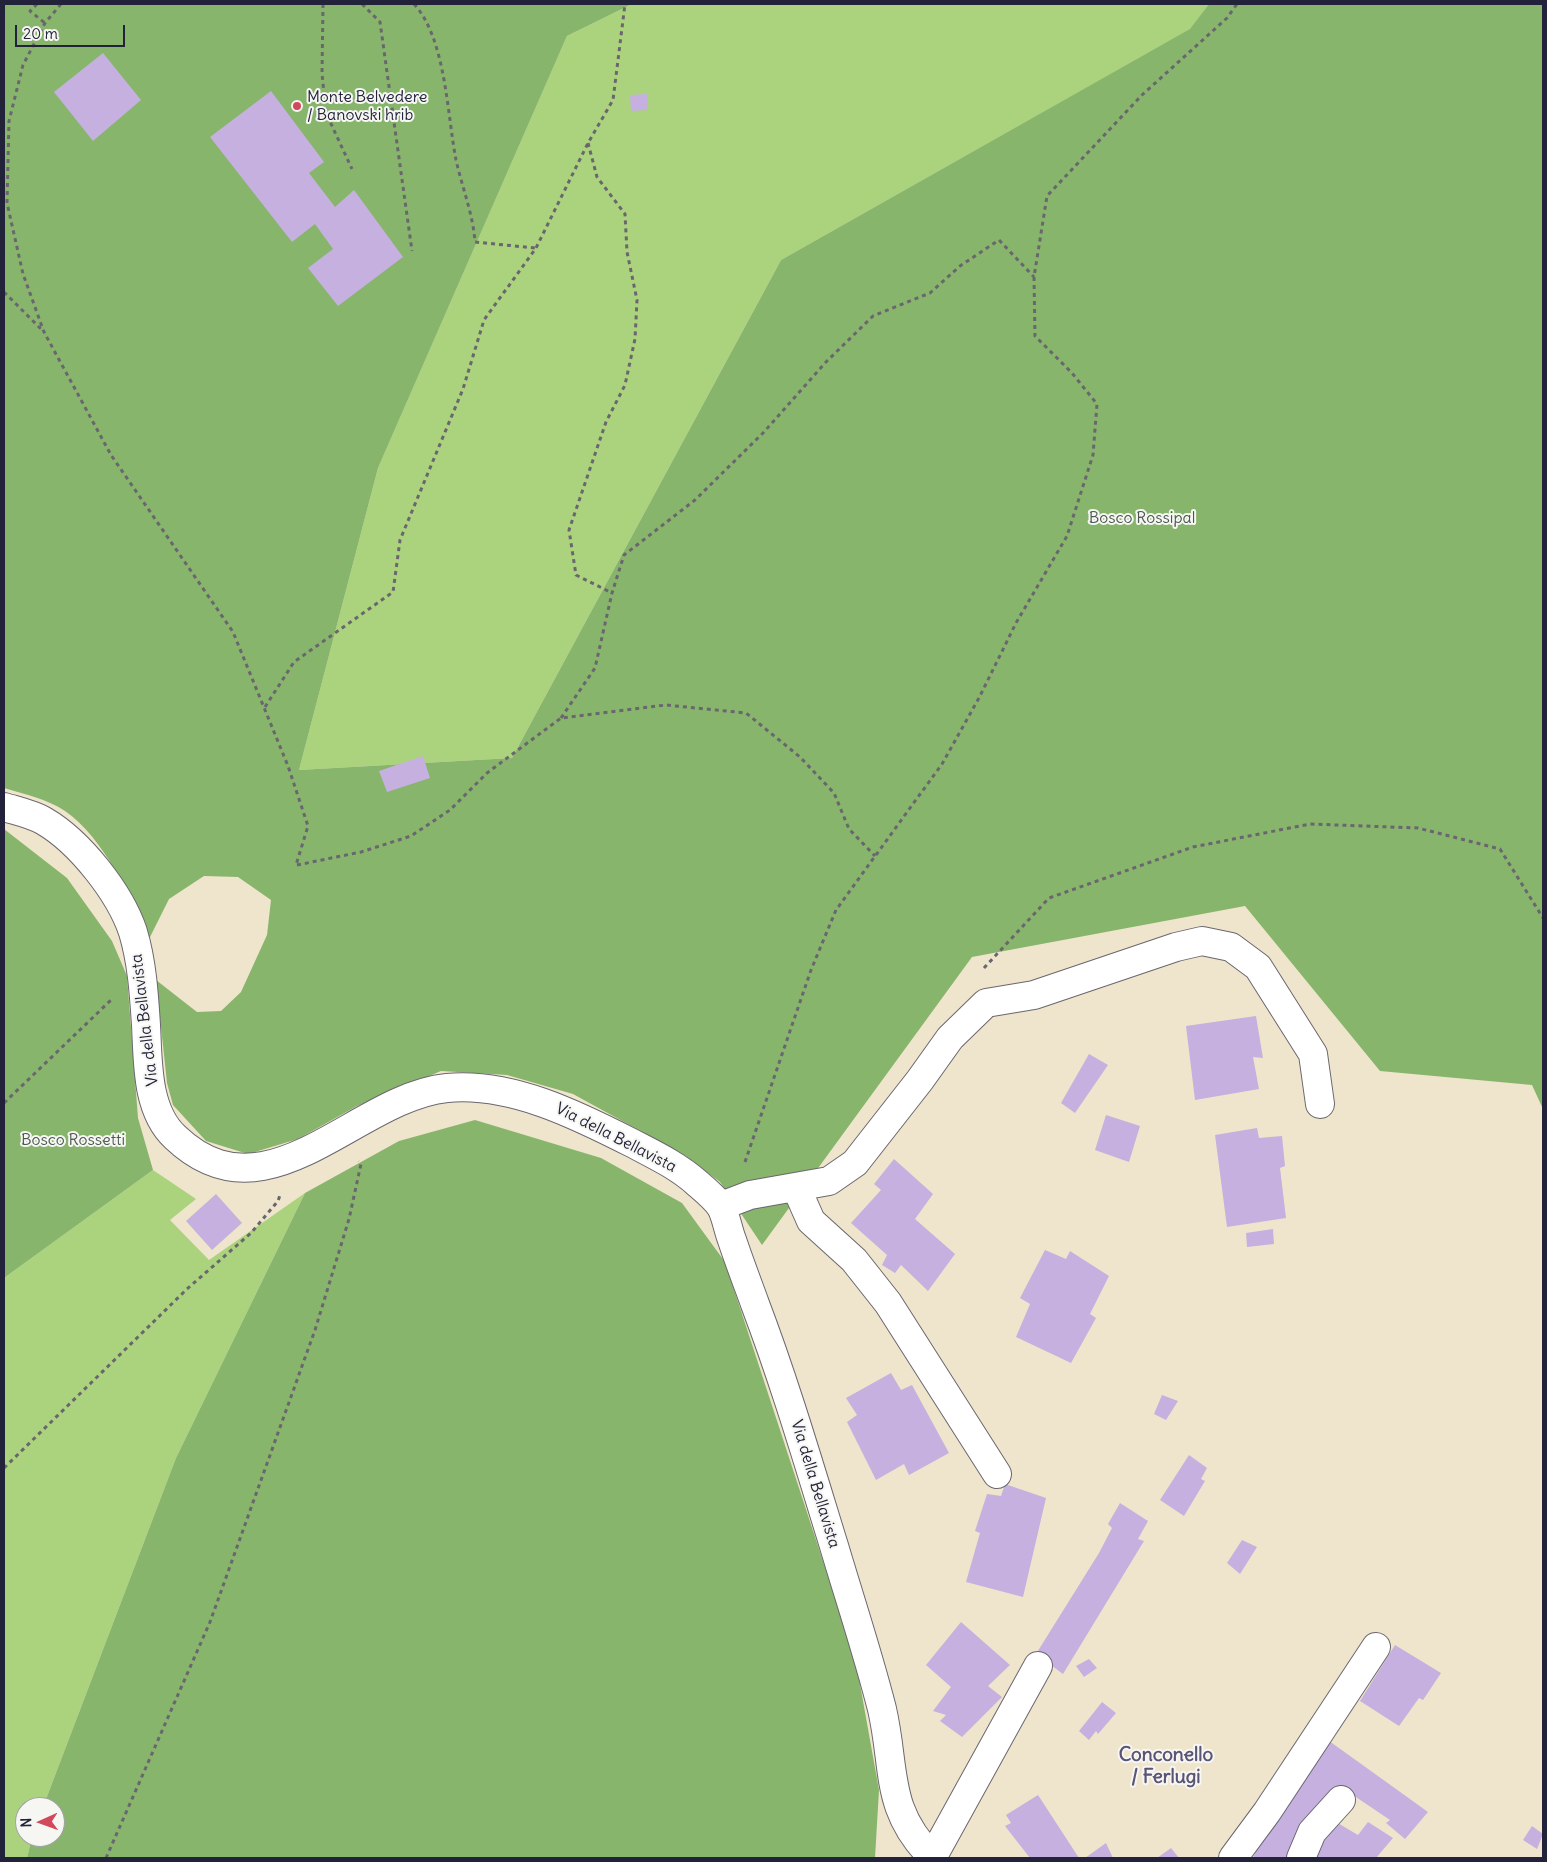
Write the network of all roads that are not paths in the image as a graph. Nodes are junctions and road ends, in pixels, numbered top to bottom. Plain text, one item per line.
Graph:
1 (4, 807) edge
2 (1320, 1104) dead end
3 (796, 1187) junction
4 (720, 1206) junction
5 (997, 1474) dead end
6 (1376, 1647) dead end
7 (1038, 1666) dead end
8 (1341, 1800) dead end
9 (933, 1858) edge
10 (1233, 1858) edge
11 (1301, 1858) edge

1 - 4 street, Via della Bellavista
2 - 3 street
3 - 4 street
3 - 5 street
4 - 9 street, Via della Bellavista
6 - 10 street
7 - 9 street
8 - 11 street

